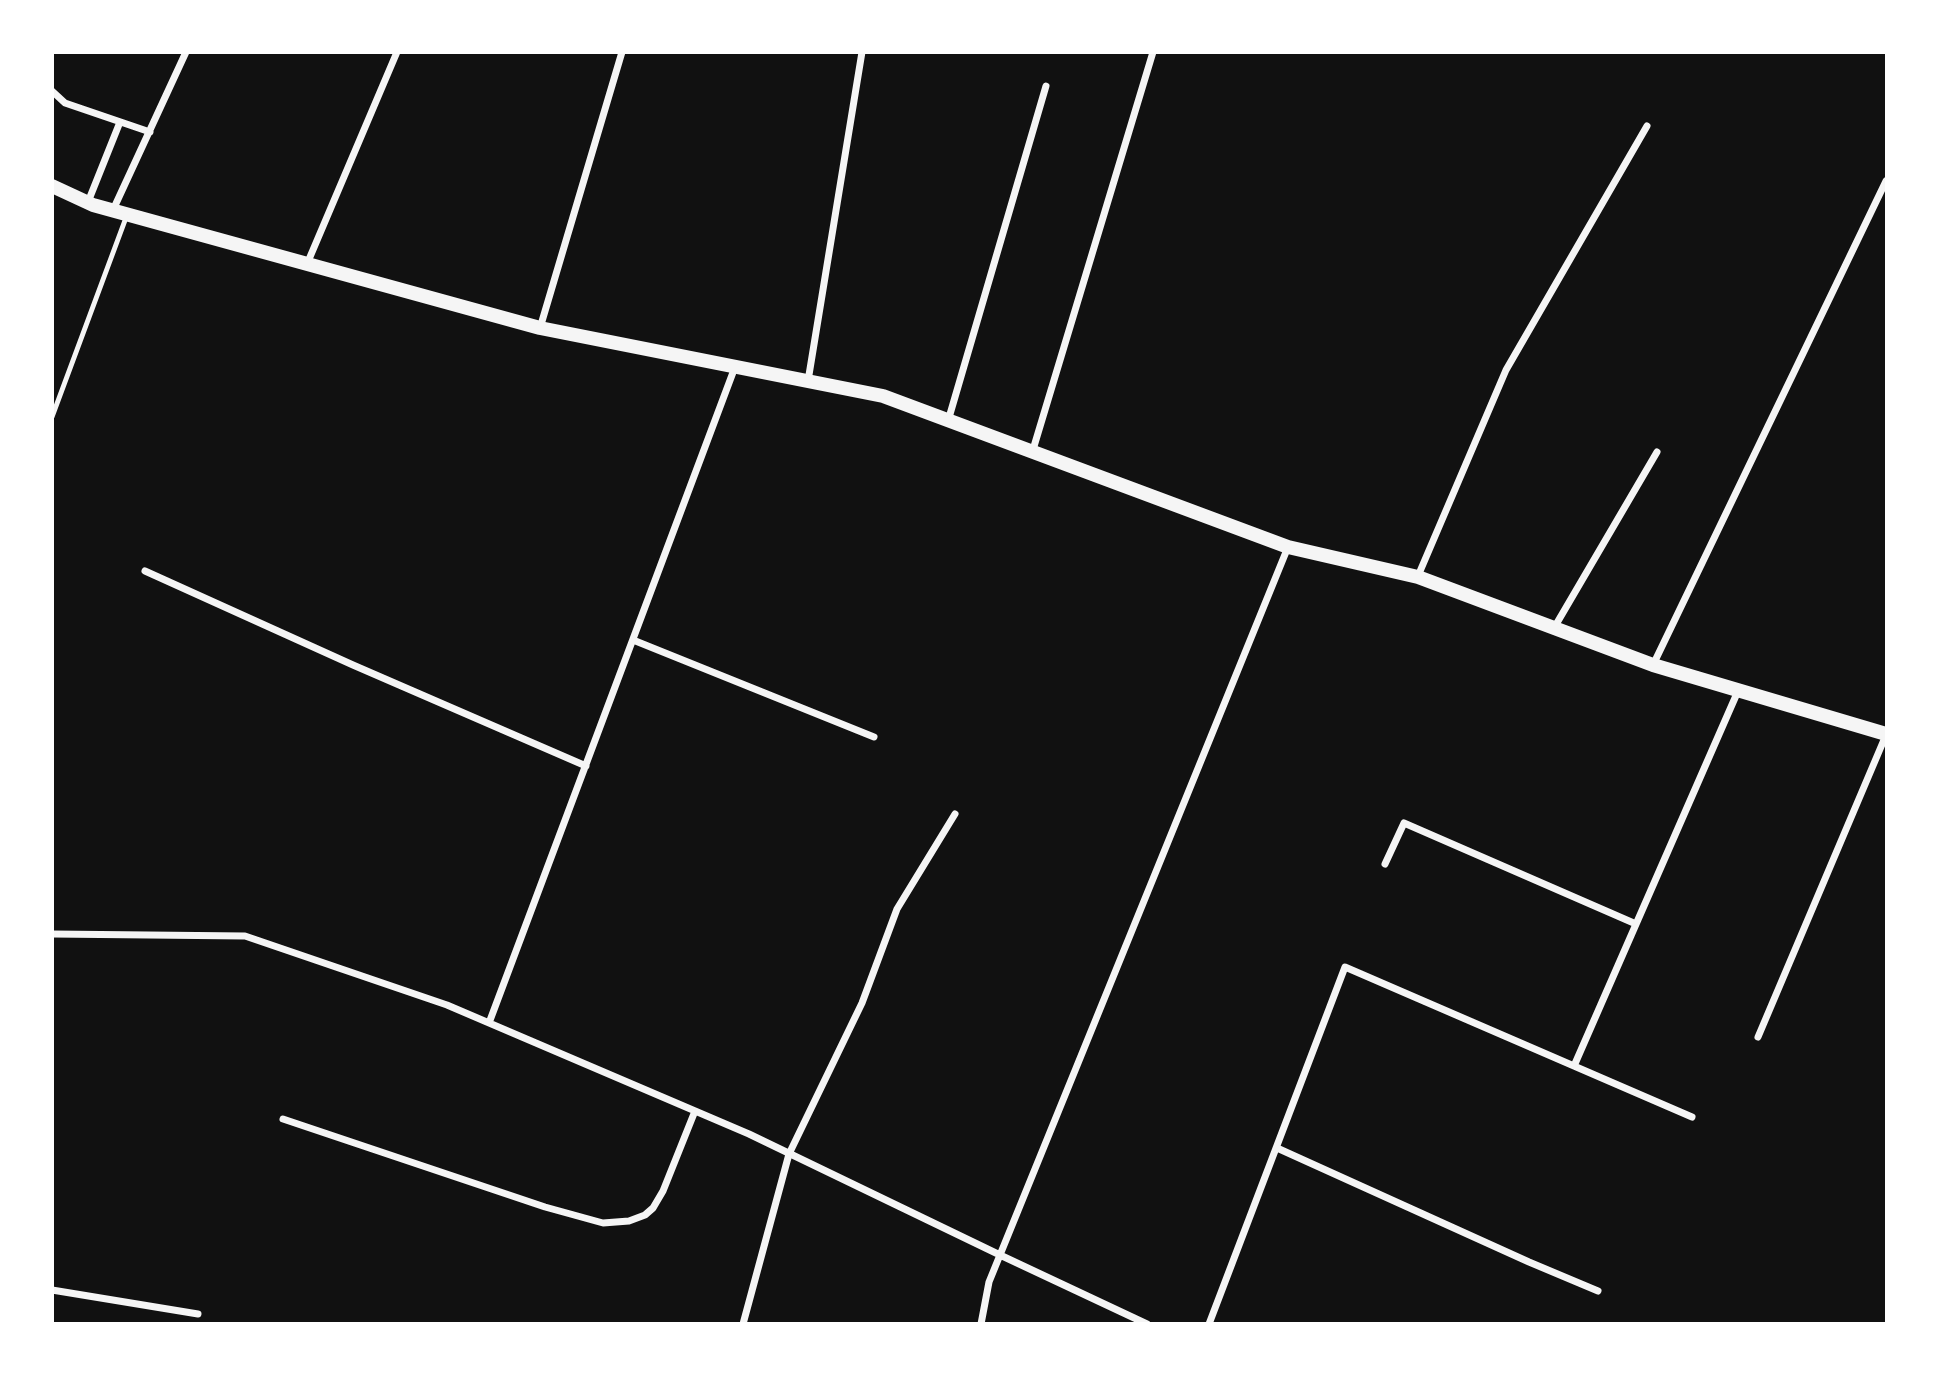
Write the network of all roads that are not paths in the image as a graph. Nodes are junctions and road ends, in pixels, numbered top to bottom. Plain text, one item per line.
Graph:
1 (186, 52) edge
2 (397, 52) edge
3 (622, 52) edge
4 (862, 52) edge
5 (1153, 52) edge
6 (1046, 86) dead end
7 (52, 92) edge
8 (120, 121) junction
9 (1647, 126) dead end
10 (150, 132) junction
11 (1886, 181) edge
12 (52, 186) edge
13 (88, 203) junction
14 (120, 213) junction
15 (307, 264) junction
16 (540, 328) junction
17 (735, 367) junction
18 (808, 382) junction
19 (52, 418) edge
20 (947, 421) junction
21 (1657, 452) dead end
22 (1032, 453) junction
23 (1288, 547) junction
24 (145, 571) dead end
25 (1418, 577) junction
26 (1554, 628) junction
27 (633, 639) junction
28 (1653, 665) junction
29 (1739, 690) junction
30 (1886, 734) edge
31 (874, 737) dead end
32 (586, 766) junction
33 (955, 814) dead end
34 (1385, 864) dead end
35 (1636, 925) junction
36 (52, 934) edge
37 (489, 1023) junction
38 (1758, 1037) dead end
39 (1574, 1066) junction
40 (695, 1111) junction
41 (1692, 1117) dead end
42 (283, 1119) dead end
43 (1276, 1148) junction
44 (789, 1154) junction
45 (1000, 1255) junction
46 (52, 1290) edge
47 (1598, 1292) dead end
48 (198, 1314) dead end
49 (743, 1324) edge
50 (981, 1324) edge
51 (1147, 1324) edge
52 (1209, 1324) edge

1 - 10 street
2 - 15 street
3 - 16 street
4 - 18 street
5 - 22 street
6 - 20 street
7 - 8 street
8 - 10 street
8 - 13 street
9 - 25 street
10 - 14 street
11 - 28 street
12 - 13 main road
13 - 14 main road
14 - 15 main road
14 - 19 lane
15 - 16 main road
16 - 17 main road
17 - 18 main road
17 - 27 street
18 - 20 main road
20 - 22 main road
21 - 26 street
22 - 23 main road
23 - 25 main road
23 - 45 street
24 - 32 street
25 - 26 main road
26 - 28 main road
27 - 31 street
27 - 32 street
28 - 29 main road
29 - 30 main road
29 - 35 street
30 - 38 street
32 - 37 street
33 - 44 street
34 - 35 street
35 - 39 street
36 - 37 street
37 - 40 street
39 - 41 street
39 - 43 street
40 - 42 street
40 - 44 street
43 - 47 street
43 - 52 street
44 - 45 street
44 - 49 street
45 - 50 street
45 - 51 street
46 - 48 street

